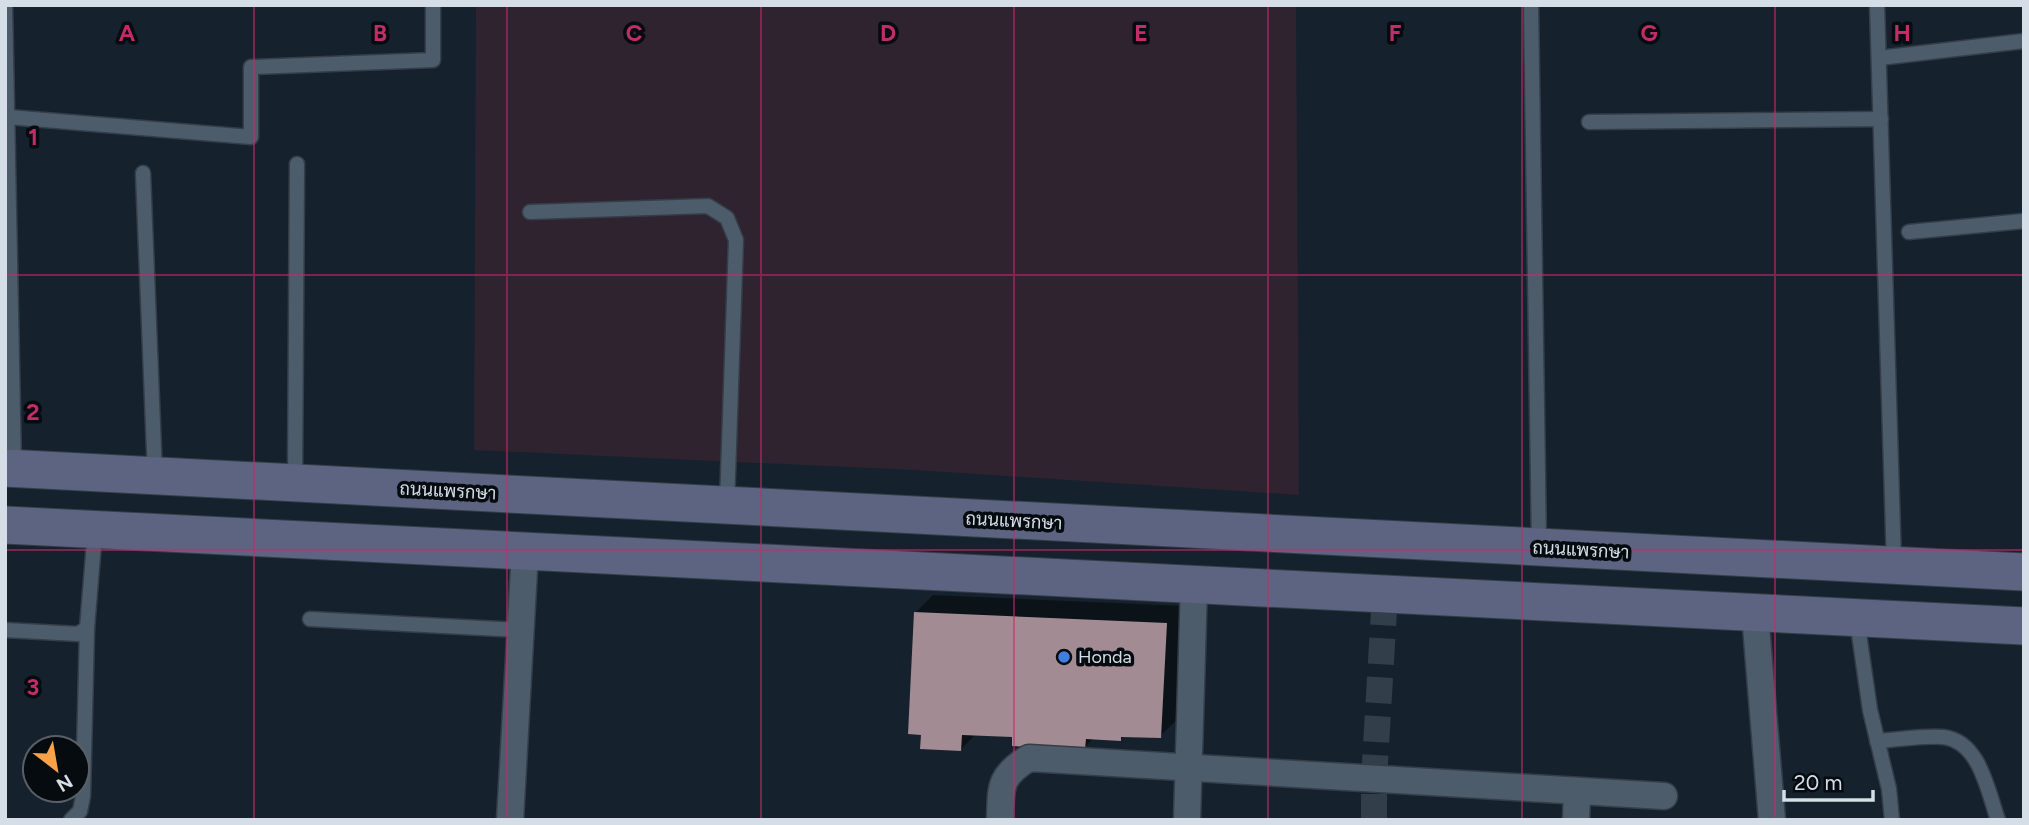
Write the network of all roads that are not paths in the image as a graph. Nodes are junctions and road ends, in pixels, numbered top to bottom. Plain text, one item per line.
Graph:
1 (5, 5) edge
2 (433, 5) edge
3 (1531, 5) edge
4 (1877, 5) edge
5 (2024, 41) edge
6 (1879, 58) junction
7 (6, 69) edge
8 (8, 117) junction
9 (1881, 119) junction
10 (1589, 122) dead end
11 (297, 164) dead end
12 (143, 173) dead end
13 (530, 212) dead end
14 (2024, 221) edge
15 (1909, 232) dead end
16 (9, 468) edge
17 (155, 477) junction
18 (295, 483) junction
19 (727, 506) junction
20 (5, 525) edge
21 (95, 530) junction
22 (1539, 548) junction
23 (525, 551) junction
24 (1894, 566) junction
25 (2024, 572) edge
26 (1194, 584) junction
27 (1755, 614) junction
28 (310, 619) dead end
29 (1856, 619) junction
30 (2024, 626) edge
31 (88, 628) junction
32 (5, 630) edge
33 (520, 630) junction
34 (1877, 741) junction
35 (1187, 767) junction
36 (1577, 792) junction
37 (1664, 796) dead end
38 (71, 820) edge
39 (510, 820) edge
40 (999, 820) edge
41 (1187, 820) edge
42 (1576, 820) edge
43 (1772, 820) edge
44 (1892, 820) edge
45 (1998, 820) edge

1 - 7 lane
2 - 8 lane
3 - 22 lane
4 - 6 lane
5 - 6 lane
6 - 9 lane
7 - 8 lane
8 - 16 lane
9 - 10 lane
9 - 24 lane
11 - 18 lane
12 - 17 lane
13 - 19 lane
14 - 15 lane
16 - 17 main road, ถนนแพรกษา
17 - 18 main road, ถนนแพรกษา
18 - 19 main road, ถนนแพรกษา
19 - 22 main road, ถนนแพรกษา
20 - 21 main road
21 - 23 main road
21 - 31 lane
22 - 24 main road, ถนนแพรกษา
23 - 26 main road
23 - 33 street
24 - 25 main road, ถนนแพรกษา
26 - 27 main road
26 - 35 street
27 - 29 main road
27 - 43 street
28 - 33 lane
29 - 30 main road
29 - 34 lane
31 - 32 lane
31 - 38 lane
33 - 39 street
34 - 44 lane
34 - 45 lane
35 - 36 street
35 - 40 street
35 - 41 street
36 - 37 street
36 - 42 street

